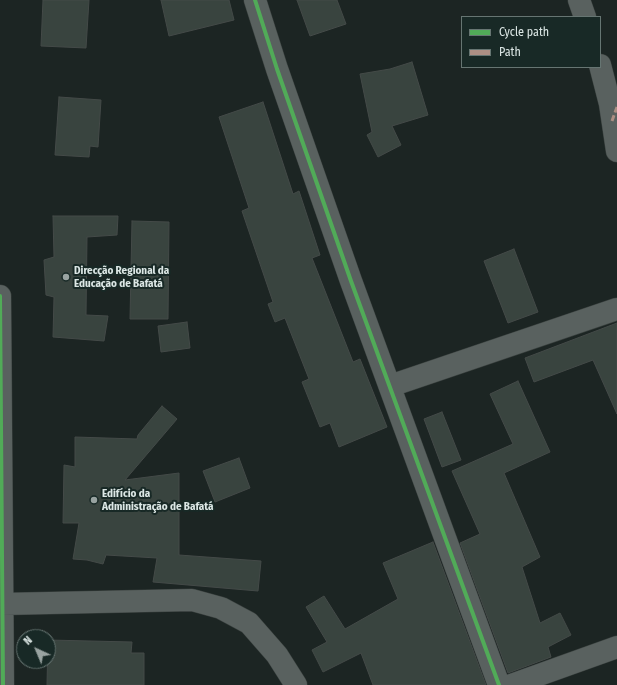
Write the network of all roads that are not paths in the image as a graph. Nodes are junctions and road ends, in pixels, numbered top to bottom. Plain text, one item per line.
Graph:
1 (256, 0) edge
2 (579, 0) edge
3 (585, 16) edge
4 (601, 68) edge
5 (617, 151) edge
6 (0, 296) edge
7 (617, 309) edge
8 (390, 386) junction
9 (2, 604) junction
10 (617, 647) edge
11 (3, 685) edge
12 (296, 685) edge
13 (499, 685) edge
14 (511, 685) edge

1 - 8 street
2 - 3 street
4 - 5 street
6 - 9 street
7 - 8 street
8 - 13 street
9 - 11 street
9 - 12 street
10 - 14 street

